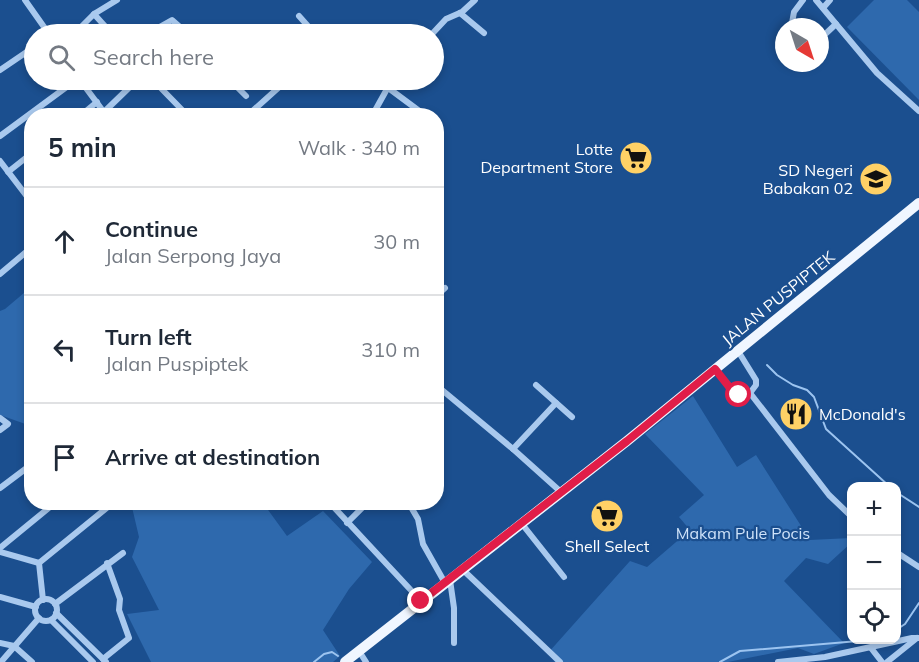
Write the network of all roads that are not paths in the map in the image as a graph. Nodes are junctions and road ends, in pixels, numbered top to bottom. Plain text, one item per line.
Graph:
1 (25, 0) edge
2 (117, 0) edge
3 (475, 0) edge
4 (804, 0) edge
5 (816, 0) edge
6 (830, 0) edge
7 (823, 8) junction
8 (460, 13) junction
9 (94, 14) junction
10 (299, 16) dead end
11 (793, 18) edge
12 (42, 24) edge
13 (84, 24) edge
14 (103, 24) edge
15 (306, 24) edge
16 (441, 24) edge
17 (836, 24) junction
18 (829, 31) edge
19 (484, 33) dead end
20 (24, 54) edge
21 (0, 70) edge
22 (62, 90) edge
23 (88, 90) edge
24 (128, 90) edge
25 (163, 90) edge
26 (240, 90) edge
27 (276, 90) edge
28 (385, 90) edge
29 (391, 90) edge
30 (246, 96) dead end
31 (97, 102) junction
32 (38, 108) edge
33 (90, 108) edge
34 (101, 108) edge
35 (111, 108) edge
36 (180, 108) edge
37 (256, 108) edge
38 (376, 108) edge
39 (415, 108) edge
40 (919, 111) edge
41 (24, 118) edge
42 (0, 136) edge
43 (24, 159) edge
44 (0, 161) edge
45 (8, 172) junction
46 (24, 193) edge
47 (919, 203) edge
48 (24, 254) edge
49 (0, 274) edge
50 (737, 350) junction
51 (715, 369) junction
52 (536, 385) dead end
53 (444, 392) edge
54 (750, 393) junction
55 (556, 403) junction
56 (572, 417) dead end
57 (0, 418) edge
58 (0, 430) edge
59 (513, 449) junction
60 (24, 470) edge
61 (0, 488) edge
62 (561, 492) junction
63 (47, 510) edge
64 (104, 510) edge
65 (336, 510) edge
66 (360, 510) edge
67 (413, 510) edge
68 (847, 513) edge
69 (347, 523) junction
70 (522, 524) junction
71 (0, 550) edge
72 (123, 553) dead end
73 (901, 555) edge
74 (39, 563) junction
75 (107, 563) junction
76 (919, 567) edge
77 (462, 569) junction
78 (564, 577) dead end
79 (447, 581) junction
80 (0, 597) edge
81 (43, 600) junction
82 (421, 601) junction
83 (55, 604) junction
84 (36, 607) junction
85 (56, 614) junction
86 (39, 618) junction
87 (51, 620) junction
88 (918, 638) edge
89 (0, 643) edge
90 (454, 644) dead end
91 (14, 646) junction
92 (871, 648) junction
93 (359, 651) junction
94 (104, 660) edge
95 (827, 660) edge
96 (1, 662) edge
97 (32, 662) edge
98 (93, 662) edge
99 (345, 662) edge
100 (366, 662) edge
101 (560, 662) edge
102 (779, 662) edge
103 (884, 662) edge

1 - 12 street
2 - 9 street
3 - 8 street
4 - 11 street
5 - 7 street
6 - 7 street
7 - 17 street
8 - 16 street
8 - 19 street
9 - 13 street
9 - 14 street
10 - 15 street
17 - 18 street
17 - 40 street
20 - 21 street
22 - 32 street
23 - 31 street
24 - 35 street
25 - 36 street
26 - 30 street
27 - 37 street
28 - 38 street
29 - 39 street
31 - 33 street
31 - 34 street
41 - 42 street
43 - 45 street
44 - 45 street
45 - 46 street
47 - 50 main road, JALAN PUSPIPTEK
48 - 49 street
50 - 51 main road, JALAN PUSPIPTEK
50 - 54 street
51 - 54 street
51 - 62 main road, JALAN PUSPIPTEK
52 - 55 street
53 - 59 street
54 - 68 street
55 - 56 street
55 - 59 street
57 - 58 street
59 - 62 street
60 - 61 street
62 - 70 main road, JALAN PUSPIPTEK
63 - 71 street
64 - 74 street
65 - 69 street
66 - 69 street
67 - 79 street
69 - 82 street
70 - 77 main road, JALAN PUSPIPTEK
70 - 78 street
71 - 74 street
72 - 75 street
73 - 76 street
74 - 81 street
75 - 83 street
75 - 94 street
77 - 79 main road, JALAN PUSPIPTEK
77 - 101 street
79 - 82 main road, JALAN PUSPIPTEK
79 - 90 street
80 - 84 street
81 - 83 street
81 - 84 street
82 - 93 main road, JALAN PUSPIPTEK
83 - 85 street
84 - 86 street
85 - 87 street
85 - 94 street
86 - 87 street
86 - 91 street
87 - 98 street
88 - 92 street
88 - 103 street
89 - 91 street
91 - 96 street
91 - 97 street
92 - 95 street
92 - 103 street
93 - 99 main road, JALAN PUSPIPTEK
93 - 100 street
95 - 102 street

